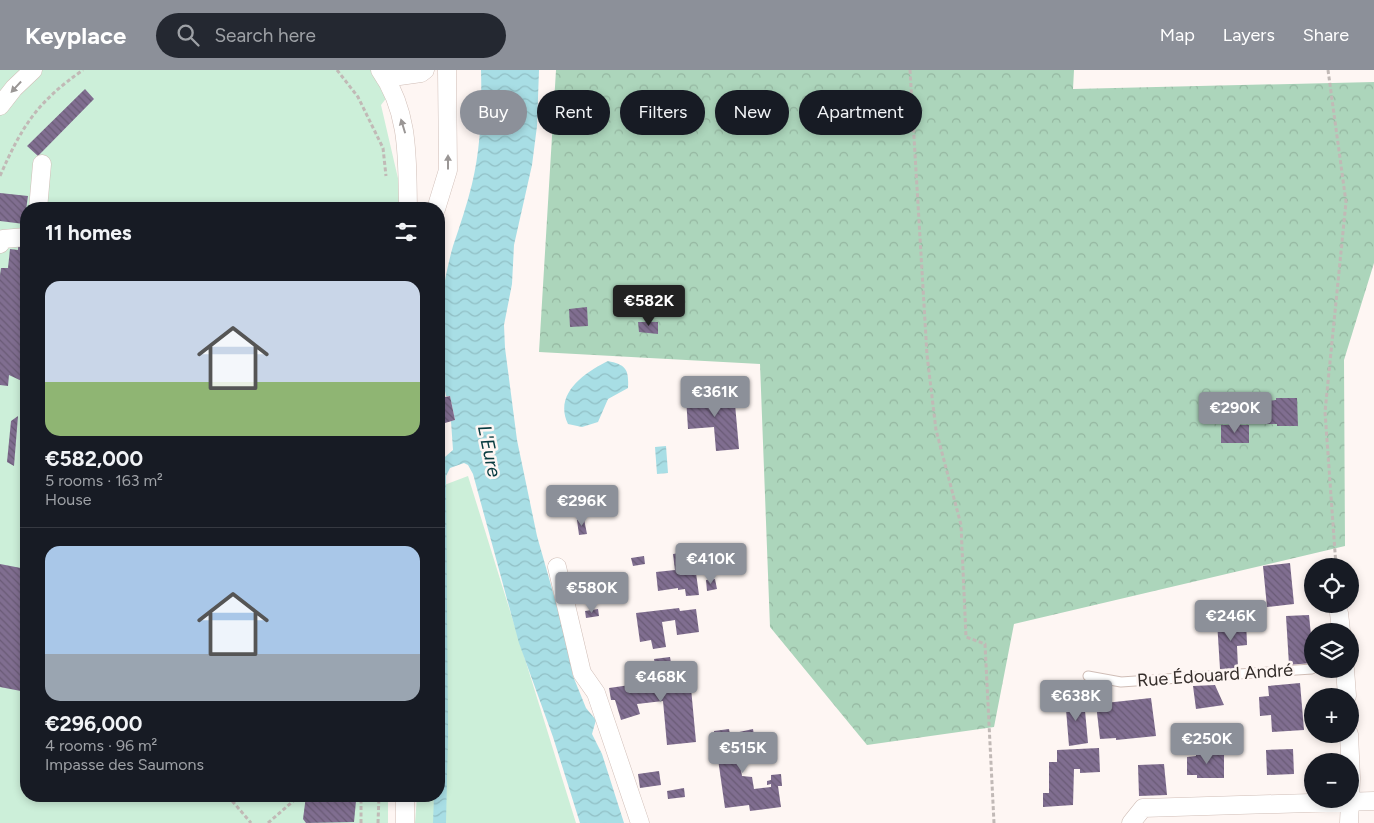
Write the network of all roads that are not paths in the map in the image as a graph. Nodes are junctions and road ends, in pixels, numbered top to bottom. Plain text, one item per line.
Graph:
1 (33, 70) edge
2 (425, 70) edge
3 (446, 70) edge
4 (383, 74) edge
5 (0, 106) edge
6 (42, 164) dead end
7 (39, 202) edge
8 (408, 202) edge
9 (438, 202) edge
10 (20, 238) edge
11 (0, 244) edge
12 (557, 568) dead end
13 (1339, 613) dead end
14 (1340, 623) edge
15 (1304, 669) edge
16 (1088, 676) dead end
17 (1374, 801) edge
18 (405, 802) edge
19 (1359, 802) edge
20 (1304, 804) edge
21 (1350, 808) edge
22 (405, 823) edge
23 (640, 823) edge
24 (1131, 823) edge
25 (1349, 823) edge

1 -> 5 street
2 - 4 street
9 -> 3 street
8 -> 4 street
6 - 7 street
10 - 11 street
12 - 23 street
13 - 14 street
15 - 16 lane, Rue Édouard André
17 - 19 street
18 - 22 street
20 - 24 street
21 - 25 street

